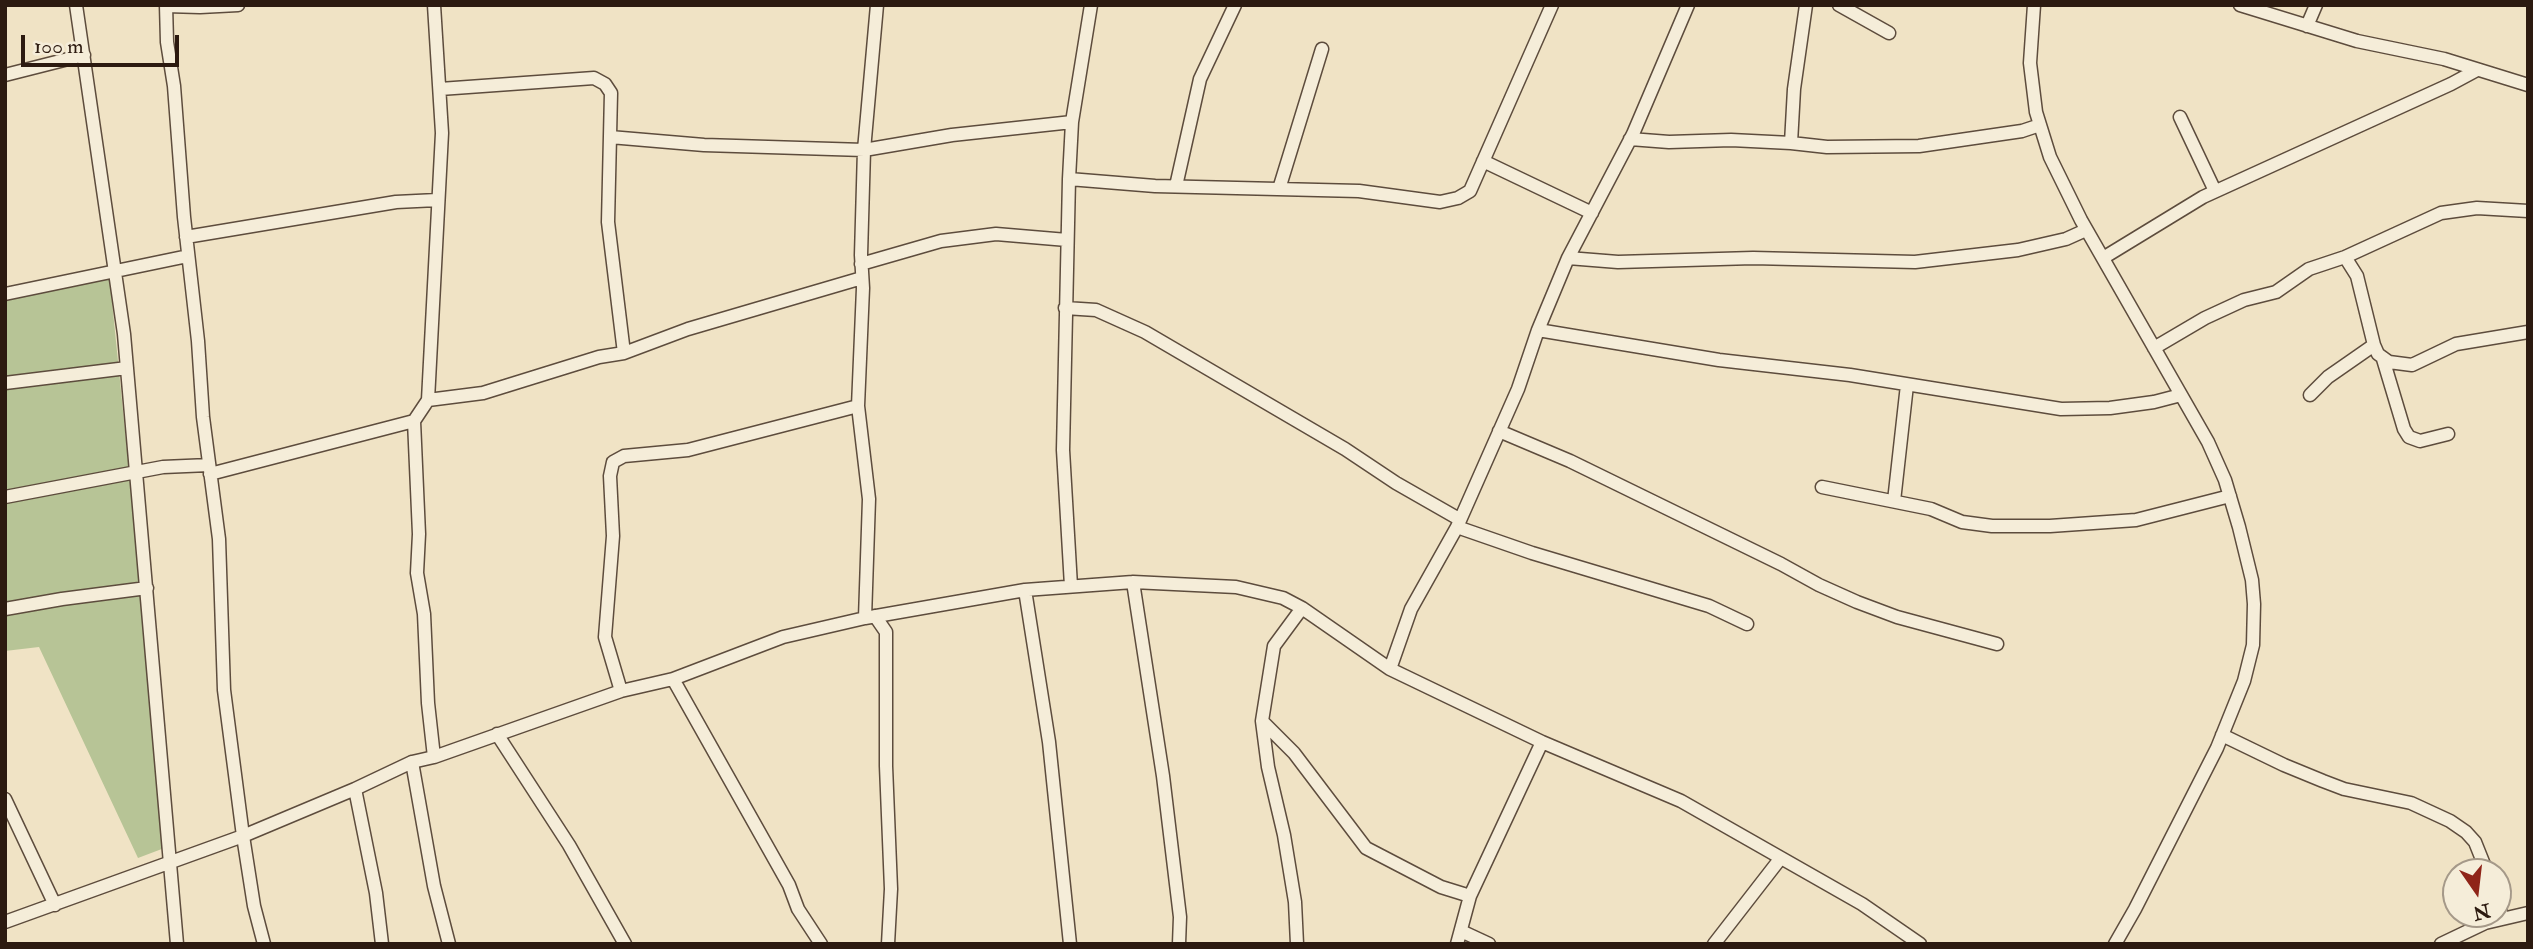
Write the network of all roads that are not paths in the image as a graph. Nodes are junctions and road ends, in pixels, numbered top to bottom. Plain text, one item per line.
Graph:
1 (76, 5) edge
2 (238, 5) edge
3 (433, 5) edge
4 (877, 5) edge
5 (1091, 5) edge
6 (1235, 5) edge
7 (1552, 5) edge
8 (1688, 5) edge
9 (1805, 5) edge
10 (1839, 5) edge
11 (2034, 5) edge
12 (2240, 5) edge
13 (2316, 5) edge
14 (166, 6) edge
15 (2307, 26) junction
16 (1889, 33) dead end
17 (1322, 49) dead end
18 (84, 55) junction
19 (2477, 70) junction
20 (5, 75) edge
21 (2528, 85) edge
22 (440, 89) junction
23 (2180, 117) dead end
24 (1072, 122) junction
25 (2040, 125) junction
26 (610, 137) junction
27 (1630, 139) junction
28 (1791, 143) junction
29 (864, 150) junction
30 (1483, 161) junction
31 (1069, 179) junction
32 (1176, 186) junction
33 (1279, 189) junction
34 (2215, 191) junction
35 (437, 200) junction
36 (2528, 211) edge
37 (1592, 213) junction
38 (2087, 230) junction
39 (186, 237) junction
40 (1067, 240) junction
41 (188, 256) junction
42 (2345, 257) junction
43 (1568, 258) junction
44 (2103, 258) junction
45 (861, 264) junction
46 (115, 271) junction
47 (862, 278) junction
48 (5, 294) edge
49 (1065, 308) junction
50 (1538, 330) junction
51 (2528, 332) edge
52 (2374, 345) junction
53 (2154, 348) junction
54 (624, 353) junction
55 (2383, 359) junction
56 (127, 368) junction
57 (5, 383) edge
58 (1907, 385) junction
59 (2181, 395) junction
60 (2310, 396) dead end
61 (428, 400) junction
62 (858, 406) junction
63 (414, 421) junction
64 (1499, 431) junction
65 (2448, 434) dead end
66 (210, 469) junction
67 (136, 473) junction
68 (1822, 486) dead end
69 (2230, 496) junction
70 (5, 497) edge
71 (1894, 501) junction
72 (1458, 523) junction
73 (1133, 582) junction
74 (1071, 586) junction
75 (147, 588) junction
76 (1025, 590) junction
77 (1302, 608) junction
78 (5, 610) edge
79 (870, 617) junction
80 (1747, 624) dead end
81 (1997, 644) dead end
82 (1390, 669) junction
83 (673, 679) junction
84 (621, 691) junction
85 (1262, 722) junction
86 (497, 734) junction
87 (2222, 735) junction
88 (1542, 742) junction
89 (434, 757) junction
90 (412, 762) junction
91 (355, 789) junction
92 (5, 799) edge
93 (243, 836) junction
94 (2481, 858) edge
95 (1780, 859) junction
96 (169, 863) junction
97 (1470, 896) junction
98 (55, 905) junction
99 (5, 922) edge
100 (2475, 928) edge
101 (1459, 937) edge
102 (177, 944) edge
103 (264, 944) edge
104 (383, 944) edge
105 (449, 944) edge
106 (625, 944) edge
107 (821, 944) edge
108 (888, 944) edge
109 (1070, 944) edge
110 (1179, 944) edge
111 (1297, 944) edge
112 (1489, 944) edge
113 (1714, 944) edge
114 (1920, 944) edge
115 (2115, 944) edge
116 (2441, 944) edge

1 - 18 street
2 - 14 street
3 - 22 street
4 - 29 street
5 - 24 street
6 - 32 street
7 - 30 street
8 - 27 street
9 - 28 street
10 - 16 street
11 - 25 street
12 - 15 street
13 - 15 street
14 - 39 street
15 - 19 street
17 - 33 street
18 - 20 street
18 - 46 street
19 - 21 street
19 - 34 street
22 - 26 street
22 - 35 street
23 - 34 street
24 - 29 street
24 - 31 street
25 - 28 street
25 - 38 street
26 - 29 street
26 - 54 street
27 - 28 street
27 - 37 street
29 - 45 street
30 - 33 street
30 - 37 street
31 - 32 street
31 - 40 street
32 - 33 street
34 - 44 street
35 - 39 street
35 - 61 street
36 - 42 street
37 - 43 street
38 - 43 street
38 - 44 street
39 - 41 street
40 - 45 street
40 - 49 street
41 - 46 street
41 - 66 street
42 - 52 street
42 - 53 street
43 - 50 street
44 - 53 street
45 - 47 street
46 - 48 street
46 - 56 street
47 - 54 street
47 - 62 street
49 - 72 street
49 - 74 street
50 - 58 street
50 - 64 street
51 - 55 street
52 - 55 street
52 - 60 street
53 - 59 street
54 - 61 street
55 - 65 street
56 - 57 street
56 - 67 street
58 - 59 street
58 - 71 street
59 - 69 street
61 - 63 street
62 - 79 street
62 - 84 street
63 - 66 street
63 - 89 street
64 - 72 street
64 - 81 street
66 - 67 street
66 - 93 street
67 - 70 street
67 - 75 street
68 - 71 street
69 - 71 street
69 - 87 street
72 - 80 street
72 - 82 street
73 - 74 street
73 - 77 street
73 - 110 street
74 - 76 street
75 - 78 street
75 - 96 street
76 - 79 street
76 - 109 street
77 - 82 street
77 - 85 street
79 - 83 street
79 - 108 street
82 - 88 street
83 - 84 street
83 - 107 street
84 - 86 street
85 - 97 street
85 - 111 street
86 - 89 street
86 - 106 street
87 - 94 street
87 - 115 street
88 - 95 street
88 - 97 street
89 - 90 street
90 - 91 street
90 - 105 street
91 - 93 street
91 - 104 street
92 - 98 street
93 - 96 street
93 - 103 street
95 - 113 street
95 - 114 street
96 - 98 street
96 - 102 street
97 - 101 street
98 - 99 street
100 - 116 street
101 - 112 street

